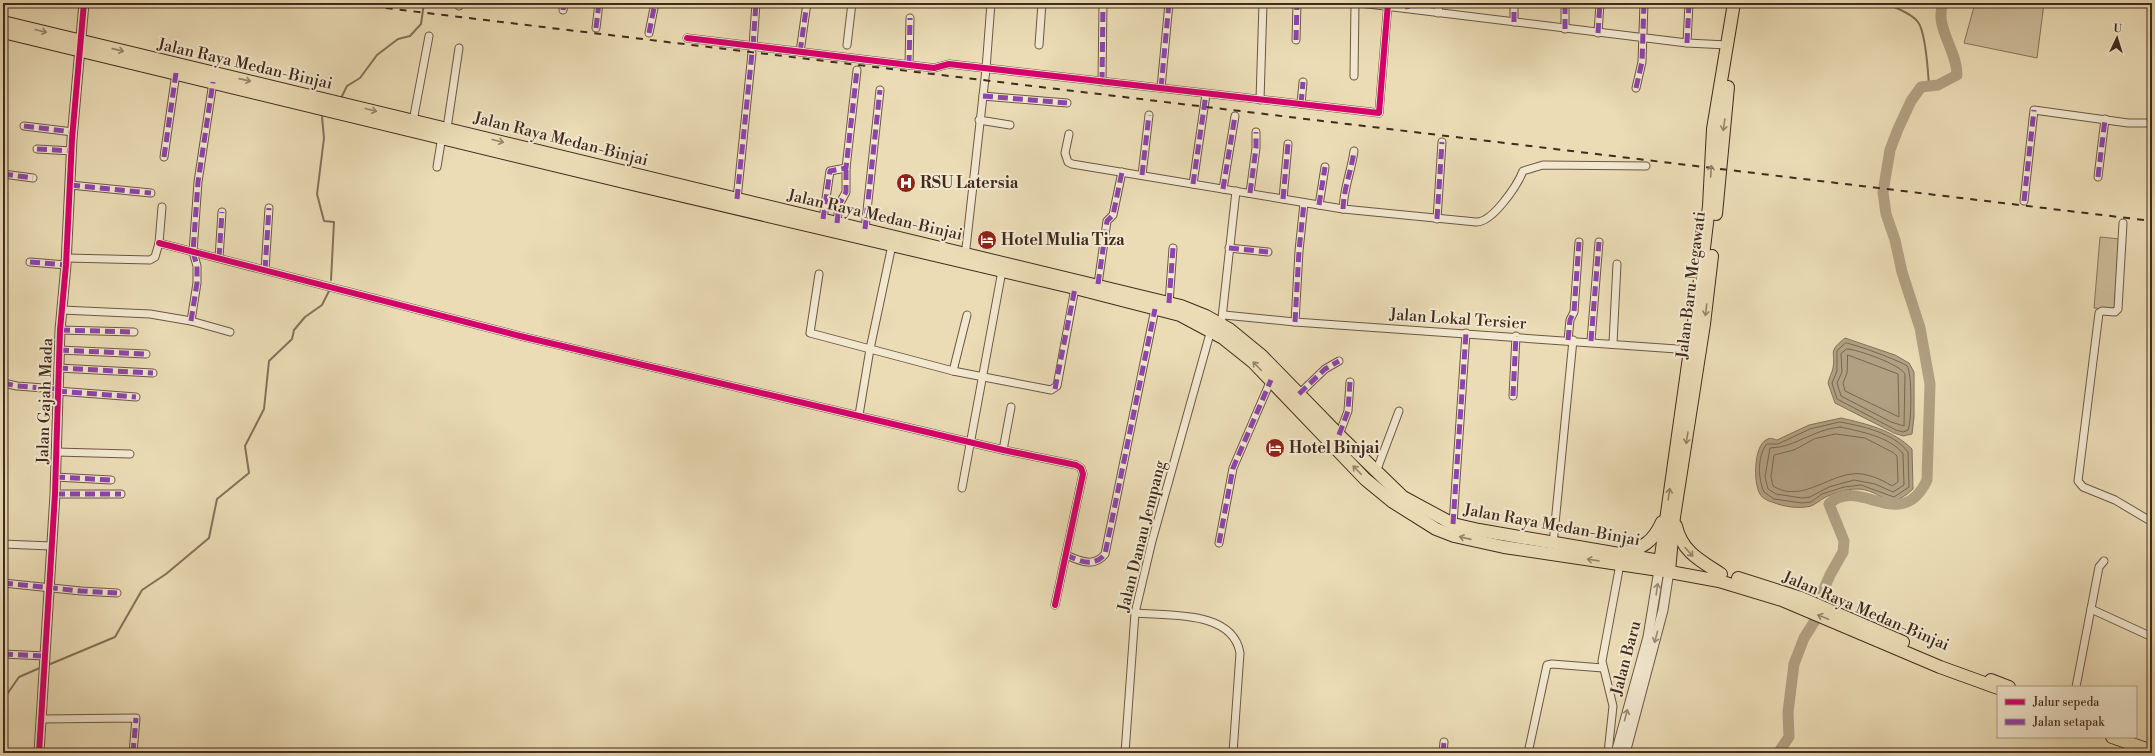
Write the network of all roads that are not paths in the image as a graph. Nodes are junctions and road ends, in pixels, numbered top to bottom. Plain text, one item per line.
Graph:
1 (84, 3) edge
2 (599, 3) edge
3 (654, 3) edge
4 (756, 3) edge
5 (807, 3) edge
6 (852, 3) edge
7 (991, 3) edge
8 (1042, 3) edge
9 (1103, 3) edge
10 (1169, 3) edge
11 (1263, 3) edge
12 (1297, 3) edge
13 (1355, 3) edge
14 (1360, 3) edge
15 (1438, 3) edge
16 (1514, 3) edge
17 (1565, 3) edge
18 (1600, 3) edge
19 (1644, 3) edge
20 (1689, 3) edge
21 (1734, 3) edge
22 (1741, 3) edge
23 (1388, 5) edge
24 (1408, 6) edge
25 (1438, 13) junction
26 (910, 18) dead end
27 (3, 22) edge
28 (1514, 22) junction
29 (596, 28) dead end
30 (1565, 29) junction
31 (3, 32) edge
32 (649, 33) dead end
33 (1598, 33) junction
34 (429, 36) dead end
35 (687, 38) dead end
36 (1642, 38) junction
37 (1296, 40) dead end
38 (1687, 43) junction
39 (80, 45) junction
40 (847, 45) dead end
41 (1039, 45) dead end
42 (1727, 46) junction
43 (459, 48) dead end
44 (753, 50) junction
45 (800, 52) junction
46 (909, 64) junction
47 (986, 69) junction
48 (857, 70) dead end
49 (176, 73) junction
50 (1354, 76) dead end
51 (213, 82) junction
52 (1102, 82) junction
53 (1303, 82) dead end
54 (1161, 88) junction
55 (1636, 88) dead end
56 (880, 90) dead end
57 (1206, 94) junction
58 (983, 96) junction
59 (1260, 100) junction
60 (1068, 103) dead end
61 (1302, 104) junction
62 (1149, 115) dead end
63 (1235, 116) dead end
64 (2105, 119) junction
65 (979, 120) junction
66 (414, 121) junction
67 (2152, 123) edge
68 (1010, 125) dead end
69 (24, 126) dead end
70 (73, 132) junction
71 (444, 132) junction
72 (1256, 132) dead end
73 (1069, 134) dead end
74 (1442, 142) dead end
75 (1288, 144) dead end
76 (37, 149) dead end
77 (72, 151) junction
78 (1354, 151) dead end
79 (164, 157) dead end
80 (1646, 166) dead end
81 (437, 167) dead end
82 (846, 168) junction
83 (1325, 168) dead end
84 (1122, 172) junction
85 (3, 174) edge
86 (1142, 175) junction
87 (2098, 177) dead end
88 (33, 178) dead end
89 (1193, 184) junction
90 (70, 185) junction
91 (1223, 189) junction
92 (1236, 191) junction
93 (151, 193) dead end
94 (1250, 193) junction
95 (737, 199) junction
96 (1283, 199) junction
97 (2024, 201) dead end
98 (1304, 203) junction
99 (1319, 205) junction
100 (162, 207) dead end
101 (269, 208) dead end
102 (1343, 209) junction
103 (222, 212) dead end
104 (823, 219) junction
105 (1437, 219) junction
106 (837, 223) junction
107 (2123, 223) dead end
108 (865, 229) junction
109 (1579, 242) dead end
110 (1599, 242) dead end
111 (159, 243) junction
112 (892, 245) junction
113 (1173, 248) dead end
114 (1229, 248) junction
115 (193, 252) junction
116 (1268, 252) dead end
117 (965, 257) junction
118 (219, 258) junction
119 (30, 262) dead end
120 (66, 262) junction
121 (1617, 264) dead end
122 (265, 270) junction
123 (1002, 270) junction
124 (819, 274) dead end
125 (1098, 284) junction
126 (1075, 288) junction
127 (1169, 303) junction
128 (1155, 308) junction
129 (62, 310) junction
130 (967, 316) dead end
131 (191, 321) junction
132 (1295, 322) junction
133 (1218, 323) junction
134 (60, 330) junction
135 (134, 332) dead end
136 (230, 332) dead end
137 (1466, 333) junction
138 (1516, 336) junction
139 (1571, 340) junction
140 (1591, 341) junction
141 (1613, 343) junction
142 (1694, 346) junction
143 (870, 349) junction
144 (59, 350) junction
145 (146, 354) dead end
146 (1339, 361) dead end
147 (58, 368) junction
148 (953, 371) junction
149 (153, 373) dead end
150 (981, 376) junction
151 (1270, 380) junction
152 (1350, 382) dead end
153 (3, 383) edge
154 (57, 390) junction
155 (1299, 394) junction
156 (136, 396) dead end
157 (1513, 396) dead end
158 (1011, 407) dead end
159 (1399, 411) dead end
160 (859, 415) junction
161 (1339, 435) junction
162 (970, 442) junction
163 (1003, 450) junction
164 (56, 452) junction
165 (130, 454) dead end
166 (1376, 472) junction
167 (55, 477) junction
168 (111, 480) dead end
169 (962, 488) dead end
170 (55, 494) junction
171 (121, 494) dead end
172 (1670, 515) junction
173 (2152, 522) edge
174 (1453, 524) junction
175 (1219, 543) dead end
176 (3, 544) edge
177 (1553, 544) junction
178 (51, 546) junction
179 (1066, 555) junction
180 (1621, 559) junction
181 (2104, 561) dead end
182 (1665, 566) junction
183 (1721, 574) junction
184 (3, 583) edge
185 (48, 588) junction
186 (117, 593) dead end
187 (1800, 603) junction
188 (1055, 605) dead end
189 (2092, 609) junction
190 (1135, 613) junction
191 (1849, 622) junction
192 (2152, 637) edge
193 (3, 654) edge
194 (45, 659) junction
195 (1603, 668) junction
196 (2007, 686) edge
197 (2076, 686) edge
198 (1997, 688) edge
199 (41, 719) junction
200 (2115, 738) edge
201 (2129, 738) edge
202 (1444, 742) dead end
203 (2152, 746) edge
204 (2152, 751) edge
205 (38, 753) edge
206 (134, 753) edge
207 (1125, 753) edge
208 (1233, 753) edge
209 (1443, 753) edge
210 (1528, 753) edge
211 (1608, 753) edge
212 (1616, 753) edge
213 (1625, 753) edge

1 - 39 street, Jalan Gajah Mada
2 - 29 street
3 - 32 street
4 - 44 street
5 - 45 street
6 - 40 street
7 - 47 street
8 - 41 street
9 - 52 street
10 - 54 street
11 - 59 street
12 - 37 street
13 - 50 street
14 - 23 street
15 - 25 street
16 - 28 street
17 - 30 street
18 - 33 street
19 - 36 street
20 - 38 street
21 - 42 main road, Jalan Baru Megawati
22 -> 142 main road, Jalan Baru Megawati
23 - 24 street
23 - 61 street
24 - 25 street
25 - 28 street
26 - 46 street
27 -> 39 main road, Jalan Raya Medan-Binjai
28 - 30 street
30 - 33 street
31 - 39 main road, Jalan Raya Medan-Binjai
33 - 36 street
34 - 66 street
35 - 44 street
36 - 38 street
36 - 55 street
38 - 42 street
39 - 49 main road, Jalan Raya Medan-Binjai
39 -> 66 main road, Jalan Raya Medan-Binjai
39 - 70 street, Jalan Gajah Mada
142 -> 42 main road, Jalan Baru Megawati
43 - 71 street
44 - 45 street
44 - 95 street
45 - 46 street
46 - 47 street
47 - 52 street
47 - 58 street
48 - 82 street
49 - 51 main road, Jalan Raya Medan-Binjai
49 - 79 street
51 - 71 main road, Jalan Raya Medan-Binjai
51 - 115 street
52 - 54 street
53 - 61 street
54 - 57 street
56 - 108 street
57 - 59 street
57 - 89 street
58 - 60 street
58 - 65 street
59 - 61 street
62 - 86 street
63 - 91 street
64 - 67 street
64 - 87 street
64 - 97 street
65 - 68 street
65 - 117 street
66 - 71 main road, Jalan Raya Medan-Binjai
69 - 70 street
70 - 77 street, Jalan Gajah Mada
71 - 81 street
71 -> 95 main road, Jalan Raya Medan-Binjai
71 - 112 main road, Jalan Raya Medan-Binjai
72 - 94 street
73 - 84 street
74 - 105 street
75 - 96 street
76 - 77 street
77 - 90 street, Jalan Gajah Mada
78 - 102 street
80 - 105 street
82 - 104 street
82 - 106 street
83 - 99 street
84 - 86 street
84 - 125 street
85 - 88 street
86 - 89 street
89 - 91 street
90 - 93 street
90 - 120 street, Jalan Gajah Mada
91 - 92 street
92 - 94 street
92 - 114 street, Jalan Danau Jempang
94 - 96 street
95 - 104 main road, Jalan Raya Medan-Binjai
96 - 98 street
98 - 99 street
98 - 132 street
99 - 102 street
100 - 111 street
101 - 122 street
102 - 105 street
103 - 118 street
104 - 106 main road, Jalan Raya Medan-Binjai
106 - 108 main road, Jalan Raya Medan-Binjai
107 - 173 street
108 - 117 main road, Jalan Raya Medan-Binjai
109 - 139 street
110 - 140 street
111 - 115 street
111 - 120 street
112 - 117 main road, Jalan Raya Medan-Binjai
112 - 143 street
113 - 127 street
114 - 116 street
114 - 133 street, Jalan Danau Jempang
115 - 118 street
115 - 131 street
117 - 123 main road, Jalan Raya Medan-Binjai
117 - 125 main road, Jalan Raya Medan-Binjai
118 - 122 street
119 - 120 street
120 - 129 street, Jalan Gajah Mada
121 - 141 street
122 - 160 street
123 - 126 main road, Jalan Raya Medan-Binjai
123 - 150 street
124 - 143 street
125 - 127 main road, Jalan Raya Medan-Binjai
126 - 128 main road, Jalan Raya Medan-Binjai
126 - 150 street
127 - 133 main road, Jalan Raya Medan-Binjai
128 - 133 main road, Jalan Raya Medan-Binjai
128 - 179 street
129 - 131 street
129 - 134 street, Jalan Gajah Mada
130 - 148 street
131 - 136 street
132 - 133 street, Jalan Lokal Tersier
132 - 137 street, Jalan Lokal Tersier
151 -> 133 main road, Jalan Raya Medan-Binjai
133 - 155 main road, Jalan Raya Medan-Binjai
133 - 190 street, Jalan Danau Jempang
134 - 135 street
134 - 144 street, Jalan Gajah Mada
137 - 138 street, Jalan Lokal Tersier
137 - 174 street
138 - 139 street, Jalan Lokal Tersier
138 - 157 street
139 - 140 street, Jalan Lokal Tersier
139 - 177 street
140 - 141 street, Jalan Lokal Tersier
141 - 142 street, Jalan Lokal Tersier
142 - 172 main road, Jalan Baru Megawati
143 - 148 street
143 - 160 street
144 - 145 street
144 - 147 street, Jalan Gajah Mada
146 - 155 street
147 - 149 street
147 - 154 street, Jalan Gajah Mada
148 - 150 street
150 - 162 street
151 - 175 street
180 -> 151 main road, Jalan Raya Medan-Binjai
152 - 161 street
153 - 154 street
154 - 156 street
154 - 164 street, Jalan Gajah Mada
155 - 161 main road, Jalan Raya Medan-Binjai
158 - 163 street
159 - 166 street
160 - 162 street
161 - 166 main road, Jalan Raya Medan-Binjai
162 - 163 street
162 - 169 street
163 - 179 street
164 - 165 street
164 - 167 street, Jalan Gajah Mada
166 - 174 main road, Jalan Raya Medan-Binjai
167 - 168 street
167 - 170 street, Jalan Gajah Mada
170 - 171 street
170 - 178 street, Jalan Gajah Mada
172 - 180 main road
172 - 182 main road, Jalan Baru Megawati
172 -> 183 main road
174 - 177 main road, Jalan Raya Medan-Binjai
176 - 178 street
177 - 180 main road, Jalan Raya Medan-Binjai
178 - 185 street, Jalan Gajah Mada
179 - 188 street
180 - 182 main road, Jalan Raya Medan-Binjai
180 - 195 street
181 - 189 street
182 - 183 main road, Jalan Raya Medan-Binjai
182 - 187 main road, Jalan Raya Medan-Binjai
212 -> 182 street, Jalan Baru
182 -> 213 street, Jalan Baru
183 - 187 main road, Jalan Raya Medan-Binjai
184 - 185 street
185 - 186 street
185 - 194 street, Jalan Gajah Mada
187 - 191 main road, Jalan Raya Medan-Binjai
189 - 192 street
189 - 197 street
190 - 207 street, Jalan Danau Jempang
190 - 208 street
191 - 196 main road, Jalan Raya Medan-Binjai
191 - 198 main road, Jalan Raya Medan-Binjai
193 - 194 street
194 - 199 street, Jalan Gajah Mada
195 - 210 street
195 - 211 street
199 - 205 street, Jalan Gajah Mada
199 - 206 street
200 - 204 main road
201 - 203 main road
202 - 209 street

